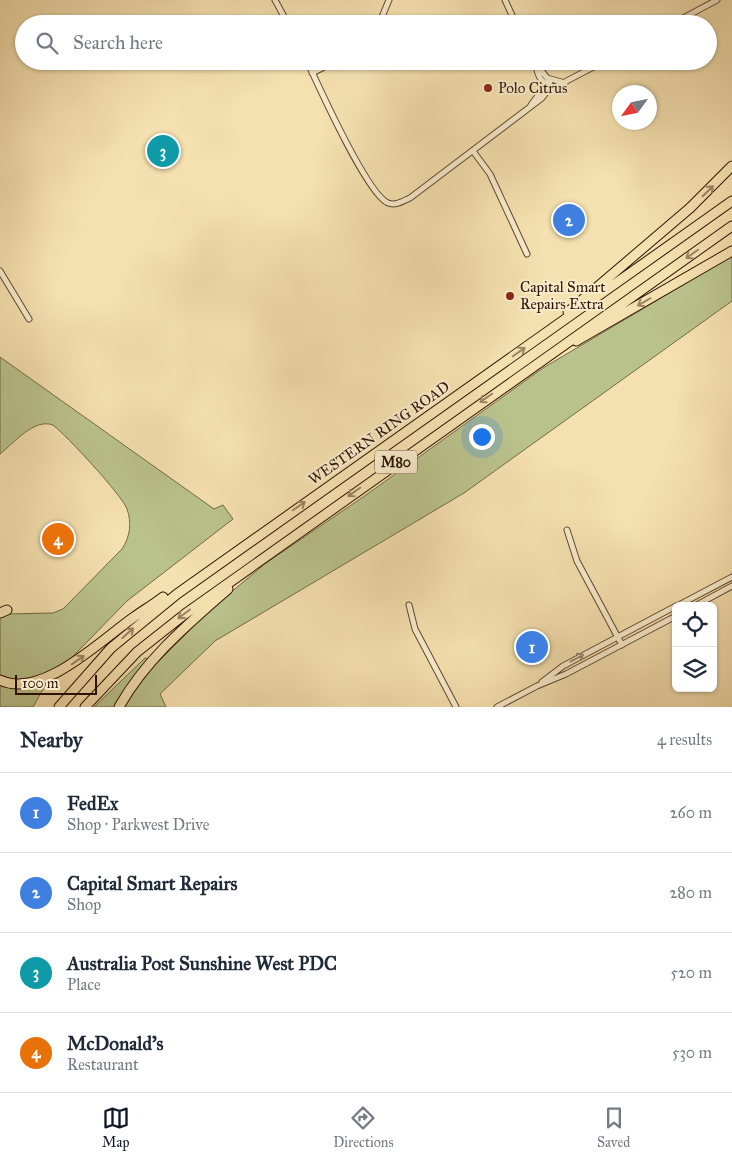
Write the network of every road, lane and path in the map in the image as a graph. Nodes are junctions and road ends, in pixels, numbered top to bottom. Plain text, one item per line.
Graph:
1 (276, 0) edge
2 (389, 0) edge
3 (505, 0) edge
4 (717, 0) edge
5 (284, 15) edge
6 (382, 15) edge
7 (512, 15) edge
8 (689, 15) edge
9 (310, 70) edge
10 (318, 70) edge
11 (540, 70) edge
12 (588, 70) edge
13 (312, 73) junction
14 (548, 83) junction
15 (473, 151) junction
16 (732, 166) edge
17 (732, 201) edge
18 (732, 226) edge
19 (732, 251) edge
20 (527, 254) dead end
21 (0, 270) edge
22 (29, 319) dead end
23 (544, 334) junction
24 (526, 370) junction
25 (276, 522) junction
26 (567, 530) dead end
27 (266, 555) junction
28 (732, 577) edge
29 (732, 586) edge
30 (684, 602) edge
31 (702, 602) edge
32 (409, 605) dead end
33 (672, 608) edge
34 (672, 618) edge
35 (618, 637) junction
36 (622, 645) junction
37 (0, 680) edge
38 (537, 686) junction
39 (59, 707) edge
40 (85, 707) edge
41 (119, 707) edge
42 (456, 707) edge
43 (497, 707) edge

1 - 5 street
2 - 6 street
3 - 7 street
4 - 8 street
9 - 13 street
10 - 13 street
11 - 14 street
12 - 14 street
13 - 15 street
14 - 15 street
15 - 20 street
23 -> 16 highway
17 - 23 highway, WESTERN RING ROAD / M80
18 -> 24 highway, M80
19 -> 24 highway
21 - 22 street
25 -> 23 highway, WESTERN RING ROAD / M80
24 -> 27 highway, M80
37 -> 25 highway
39 -> 25 highway, WESTERN RING ROAD / M80
26 - 35 street
27 -> 40 highway, M80
27 - 41 highway
28 - 30 street
29 - 31 street
32 - 42 street
33 - 35 street
34 - 36 street
35 - 36 street
38 -> 35 street
36 - 38 street
38 - 43 street

